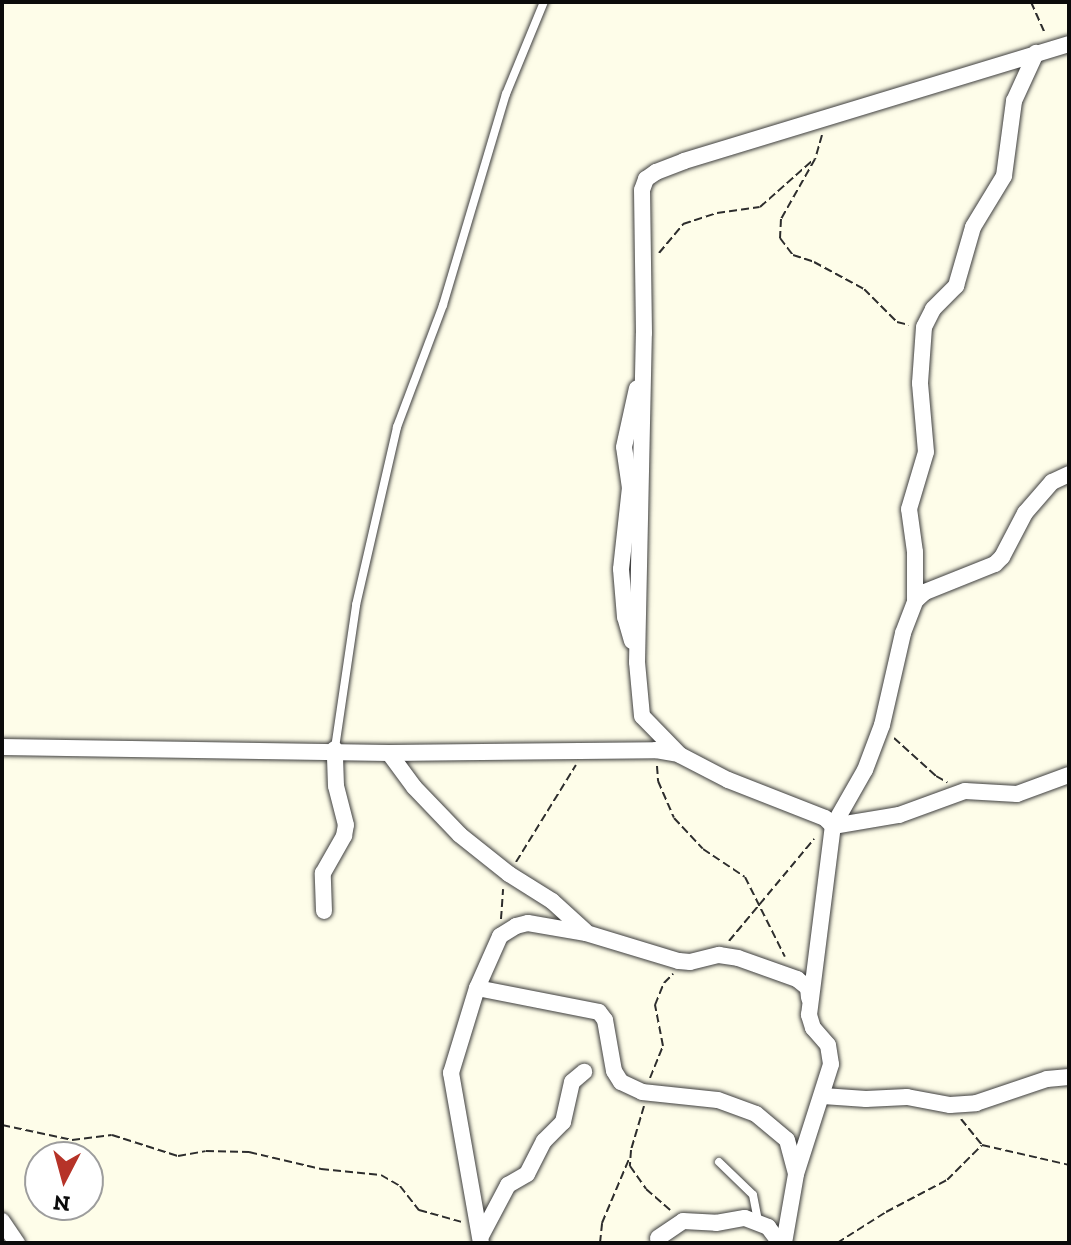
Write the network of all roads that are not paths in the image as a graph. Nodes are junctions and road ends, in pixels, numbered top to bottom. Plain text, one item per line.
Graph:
1 (544, 2) edge
2 (1067, 49) edge
3 (1036, 53) junction
4 (1069, 474) edge
5 (915, 601) junction
6 (642, 716) junction
7 (2, 747) edge
8 (335, 749) junction
9 (656, 750) junction
10 (389, 753) junction
11 (680, 755) junction
12 (1069, 775) edge
13 (829, 822) junction
14 (324, 911) dead end
15 (586, 933) junction
16 (477, 988) junction
17 (809, 1000) junction
18 (584, 1072) dead end
19 (1069, 1077) edge
20 (823, 1096) junction
21 (719, 1162) dead end
22 (796, 1174) junction
23 (758, 1220) junction
24 (2, 1221) edge
25 (658, 1238) dead end
26 (481, 1240) edge
27 (17, 1243) edge
28 (782, 1243) edge

1 - 8 lane
2 - 3 street
3 - 5 street
3 - 6 street
4 - 5 street
5 - 13 street
6 - 9 street
6 - 11 street
7 - 8 street
8 - 10 street
8 - 14 street
9 - 10 street
9 - 11 street
10 - 15 street
11 - 13 street
12 - 13 street
13 - 17 street
15 - 16 street
15 - 17 street
16 - 22 street
16 - 26 street
17 - 20 street
18 - 26 street
19 - 20 street
20 - 22 street
21 - 23 lane
22 - 28 street
23 - 25 street
23 - 28 street
24 - 27 street

